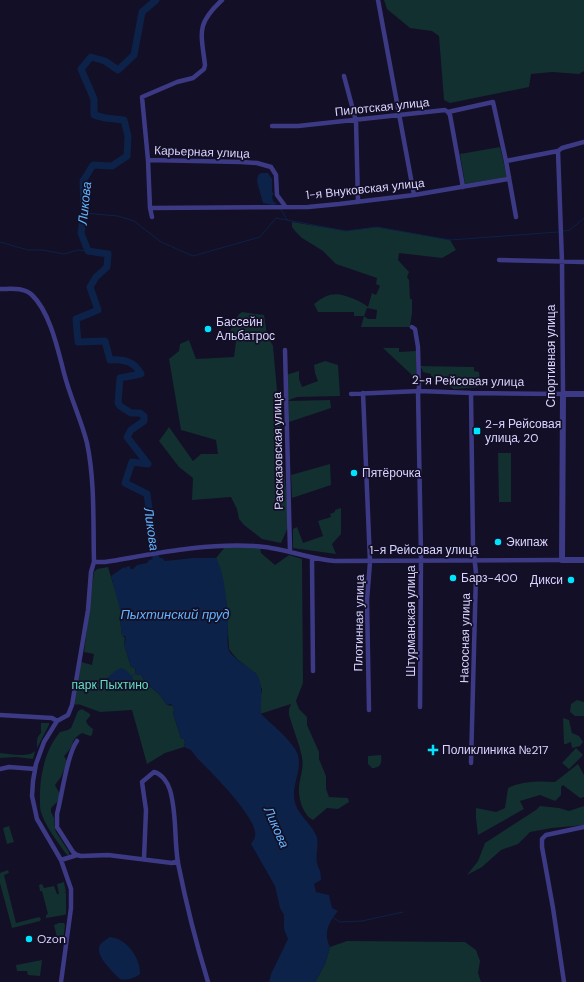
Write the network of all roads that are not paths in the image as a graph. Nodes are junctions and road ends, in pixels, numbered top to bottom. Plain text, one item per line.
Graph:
1 (222, 0) edge
2 (378, 0) edge
3 (344, 76) dead end
4 (448, 112) junction
5 (399, 116) junction
6 (356, 121) junction
7 (272, 126) dead end
8 (584, 142) edge
9 (558, 151) junction
10 (148, 160) junction
11 (506, 161) junction
12 (509, 177) junction
13 (463, 187) junction
14 (414, 195) junction
15 (358, 202) junction
16 (285, 206) junction
17 (150, 208) junction
18 (152, 217) dead end
19 (516, 217) dead end
20 (499, 260) dead end
21 (562, 262) junction
22 (584, 262) edge
23 (0, 289) edge
24 (412, 327) dead end
25 (285, 350) dead end
26 (418, 391) junction
27 (471, 393) junction
28 (351, 394) dead end
29 (363, 394) junction
30 (563, 394) junction
31 (584, 394) edge
32 (290, 551) junction
33 (312, 558) junction
34 (562, 560) junction
35 (584, 560) edge
36 (421, 561) junction
37 (475, 561) junction
38 (94, 562) junction
39 (370, 562) junction
40 (313, 671) dead end
41 (420, 707) dead end
42 (369, 710) dead end
43 (0, 715) edge
44 (56, 721) junction
45 (77, 741) dead end
46 (471, 763) dead end
47 (0, 769) edge
48 (35, 769) junction
49 (584, 827) edge
50 (77, 855) junction
51 (144, 859) junction
52 (61, 860) junction
53 (178, 862) junction
54 (61, 982) edge
55 (208, 982) edge
56 (564, 982) edge

1 - 10 street
2 - 5 street
3 - 6 street
4 - 5 street, Пилотская улица
4 - 11 street, Пилотская улица
4 - 13 street
5 - 6 street, Пилотская улица
5 - 14 street
6 - 7 street, Пилотская улица
6 - 15 street
8 - 9 street
9 - 11 street
9 - 21 street, Спортивная улица
10 - 16 street, Карьерная улица
10 - 17 street
11 - 12 street
12 - 13 street, 1-я Внуковская улица
12 - 19 street
13 - 14 street, 1-я Внуковская улица
14 - 15 street, 1-я Внуковская улица
15 - 16 street, 1-я Внуковская улица
16 - 17 street, 1-я Внуковская улица
17 - 18 street
20 - 21 street
21 - 22 street
21 - 30 street, Спортивная улица
23 - 38 street
24 - 26 street, Штурманская улица
25 - 32 street, Рассказовская улица
26 - 27 street, 2-я Рейсовая улица
26 - 29 street, 2-я Рейсовая улица
26 - 36 street, Штурманская улица
27 - 30 street, 2-я Рейсовая улица
27 - 37 street, Насосная улица
28 - 29 street, 2-я Рейсовая улица
29 - 39 street, Плотинная улица
30 - 31 street, 2-я Рейсовая улица
30 - 34 street, Спортивная улица
32 - 33 street, 1-я Рейсовая улица
32 - 38 street, 1-я Рейсовая улица
33 - 39 street, 1-я Рейсовая улица
33 - 40 street
34 - 35 street, 1-я Рейсовая улица
34 - 37 street, 1-я Рейсовая улица
36 - 37 street, 1-я Рейсовая улица
36 - 39 street, 1-я Рейсовая улица
36 - 41 street, Штурманская улица
37 - 46 street, Насосная улица
38 - 44 street
39 - 42 street, Плотинная улица
43 - 44 street
44 - 48 street
45 - 50 street
47 - 48 street
48 - 52 street
49 - 56 street
50 - 51 street
50 - 52 street
51 - 53 street
51 - 53 street
52 - 54 street
53 - 55 street

